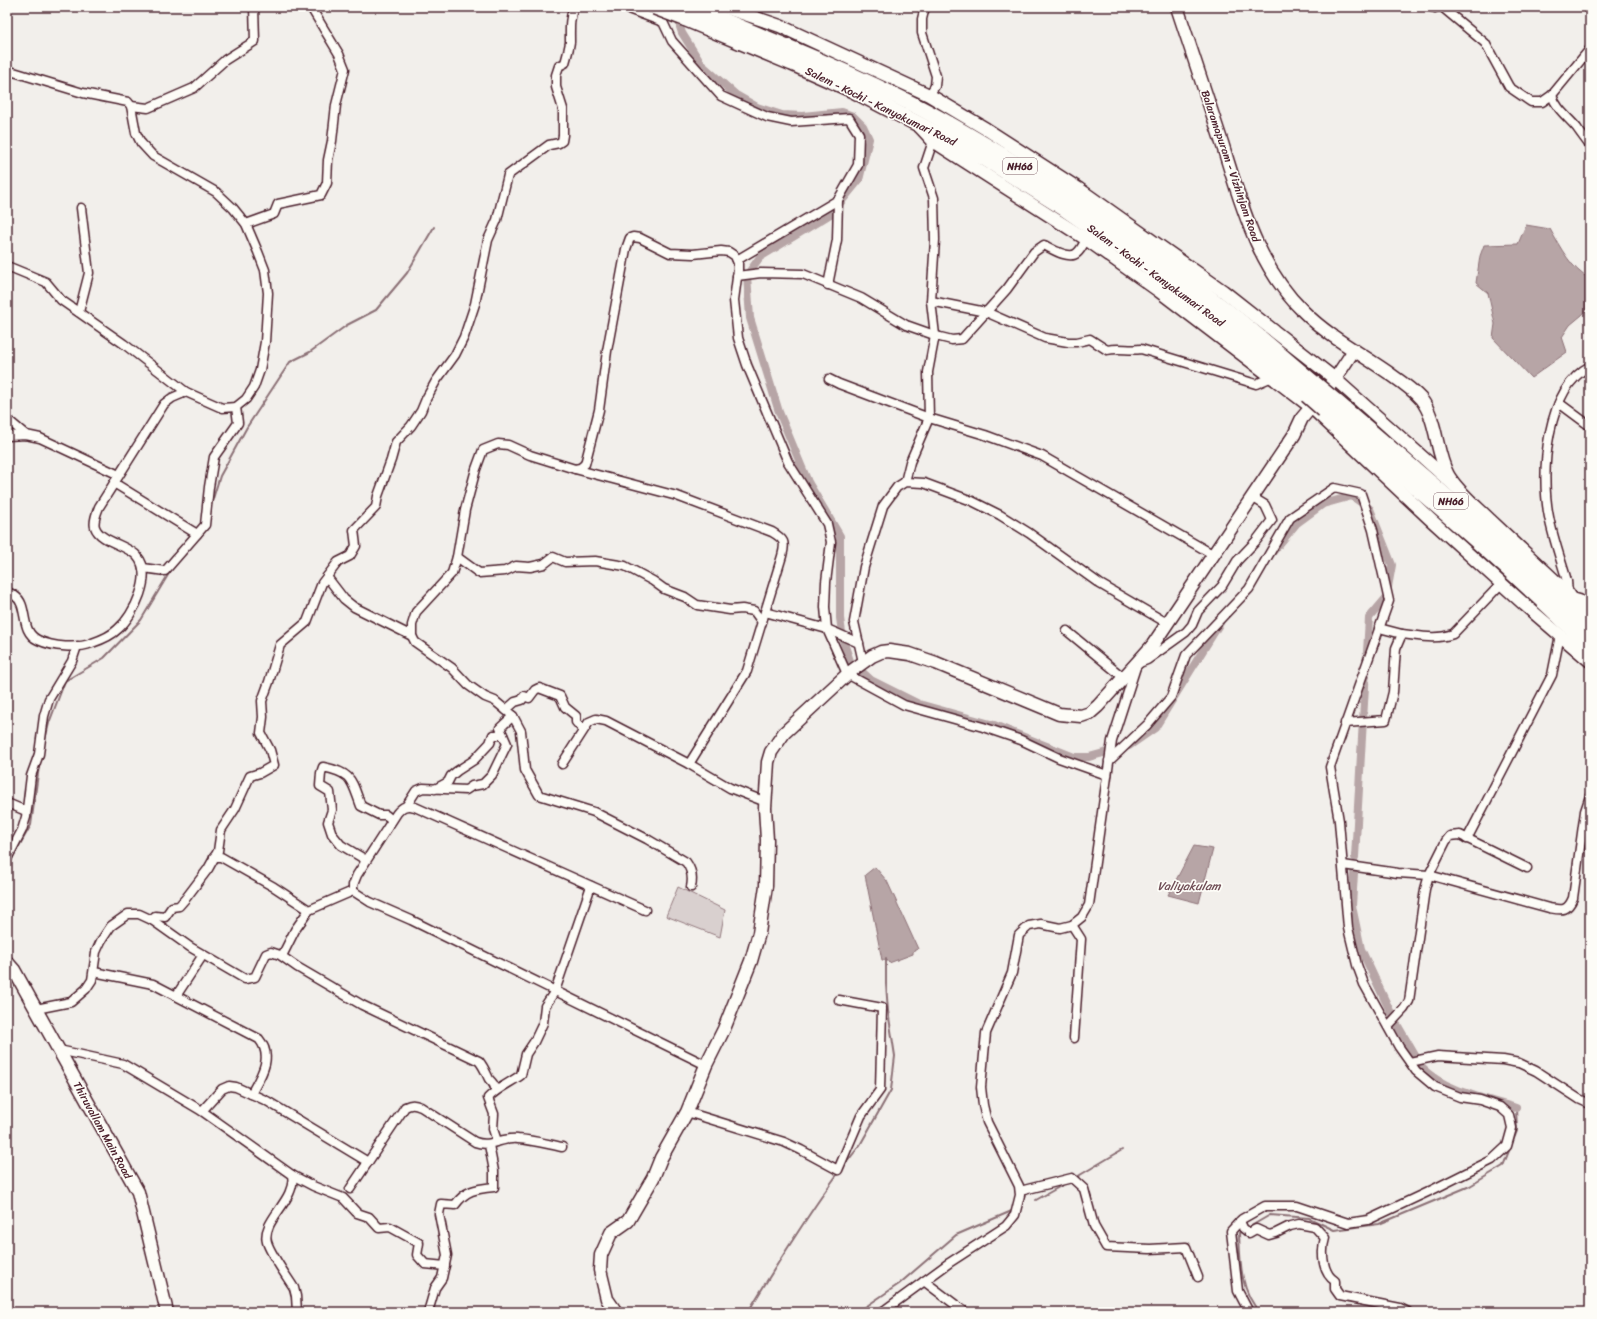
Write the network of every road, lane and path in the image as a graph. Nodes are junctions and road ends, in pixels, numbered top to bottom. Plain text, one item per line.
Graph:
1 (254, 7) edge
2 (313, 7) edge
3 (574, 7) edge
4 (623, 7) edge
5 (655, 7) edge
6 (663, 7) edge
7 (724, 7) edge
8 (925, 7) edge
9 (1177, 7) edge
10 (1431, 7) edge
11 (1439, 7) edge
12 (1442, 7) edge
13 (687, 12) edge
14 (663, 22) junction
15 (769, 46) junction
16 (1590, 49) edge
17 (7, 70) edge
18 (929, 95) junction
19 (1552, 95) junction
20 (131, 106) junction
21 (913, 120) junction
22 (933, 141) junction
23 (1590, 146) edge
24 (838, 200) junction
25 (81, 208) dead end
26 (246, 224) junction
27 (1086, 239) junction
28 (737, 260) junction
29 (7, 266) edge
30 (737, 276) junction
31 (828, 285) junction
32 (930, 302) junction
33 (79, 312) junction
34 (986, 312) junction
35 (935, 335) junction
36 (1354, 350) junction
37 (1590, 366) edge
38 (1272, 377) junction
39 (829, 379) dead end
40 (1335, 379) junction
41 (186, 392) junction
42 (1318, 399) junction
43 (1559, 403) junction
44 (236, 407) junction
45 (929, 418) junction
46 (7, 419) edge
47 (1590, 426) edge
48 (26, 435) junction
49 (7, 436) edge
50 (575, 469) junction
51 (119, 475) junction
52 (905, 482) junction
53 (114, 483) junction
54 (1457, 488) junction
55 (1252, 497) junction
56 (197, 534) junction
57 (1214, 555) junction
58 (457, 557) junction
59 (143, 568) junction
60 (327, 576) junction
61 (1501, 584) junction
62 (7, 592) edge
63 (1566, 602) junction
64 (1590, 608) edge
65 (765, 612) junction
66 (762, 622) junction
67 (1167, 623) junction
68 (1590, 626) edge
69 (1379, 628) junction
70 (827, 629) junction
71 (1067, 631) dead end
72 (1402, 634) junction
73 (412, 636) junction
74 (1560, 636) junction
75 (859, 642) junction
76 (77, 646) junction
77 (1590, 646) edge
78 (1590, 661) edge
79 (863, 662) junction
80 (1137, 664) junction
81 (848, 673) junction
82 (1124, 678) junction
83 (506, 710) junction
84 (513, 716) junction
85 (1345, 723) junction
86 (583, 730) junction
87 (502, 734) junction
88 (1109, 761) junction
89 (562, 764) dead end
90 (689, 764) junction
91 (1108, 775) junction
92 (434, 789) junction
93 (1590, 796) edge
94 (766, 802) junction
95 (7, 803) edge
96 (407, 805) junction
97 (26, 811) junction
98 (392, 820) junction
99 (1467, 839) junction
100 (214, 857) junction
101 (7, 859) edge
102 (366, 860) junction
103 (1343, 865) junction
104 (1527, 868) dead end
105 (1429, 875) junction
106 (592, 886) junction
107 (691, 887) dead end
108 (353, 891) junction
109 (309, 910) junction
110 (646, 910) dead end
111 (152, 920) junction
112 (1072, 925) junction
113 (203, 955) junction
114 (282, 956) junction
115 (7, 962) edge
116 (94, 972) junction
117 (555, 991) junction
118 (176, 996) junction
119 (838, 1000) dead end
120 (36, 1009) junction
121 (1388, 1026) junction
122 (1074, 1038) dead end
123 (59, 1050) junction
124 (1410, 1062) junction
125 (706, 1065) junction
126 (496, 1090) junction
127 (251, 1094) junction
128 (1590, 1104) edge
129 (202, 1111) junction
130 (687, 1112) junction
131 (497, 1141) junction
132 (489, 1145) junction
133 (562, 1147) dead end
134 (368, 1162) junction
135 (292, 1174) junction
136 (350, 1189) dead end
137 (1020, 1191) junction
138 (1244, 1227) junction
139 (445, 1266) junction
140 (1198, 1277) dead end
141 (924, 1281) junction
142 (167, 1312) edge
143 (297, 1312) edge
144 (428, 1312) edge
145 (616, 1312) edge
146 (882, 1312) edge
147 (965, 1312) edge
148 (1248, 1312) edge
149 (1408, 1312) edge

1 - 20 street
2 - 26 street
3 - 60 street
4 - 14 street
5 - 13 highway, Salem - Kochi - Kanyakumari Road / NH66, bridge
6 - 14 street
7 - 18 street
8 - 18 street
9 - 36 street, Balaramapuram - Vizhinjam Road
10 - 11 street
12 - 19 street
13 - 15 highway, Salem - Kochi - Kanyakumari Road / NH66
14 - 24 street
15 - 21 highway, Salem - Kochi - Kanyakumari Road / NH66
15 - 42 highway, Salem - Kochi - Kanyakumari Road / NH66
16 - 19 street
17 - 20 street
18 - 40 street
19 - 23 street
20 - 26 street
21 - 22 street
21 - 42 highway, Salem - Kochi - Kanyakumari Road / NH66
22 - 27 street
22 - 32 street
24 - 28 street
24 - 31 street
25 - 33 street
26 - 44 street
27 - 34 street
27 - 38 street
28 - 30 street
28 - 50 street
29 - 33 street
30 - 31 street
30 - 70 street
31 - 35 street
32 - 34 street
32 - 35 street
33 - 41 street
34 - 35 street
34 - 38 street
35 - 45 street
36 - 40 street
36 - 54 street, Balaramapuram - Vizhinjam Road
37 - 43 street
38 - 42 street
39 - 45 street
40 - 42 street
40 - 54 street
41 - 44 street
41 - 51 street
42 - 55 street
42 - 61 street
42 - 63 highway, Salem - Kochi - Kanyakumari Road / NH66
43 - 47 street
43 - 63 street
44 - 56 street
45 - 52 street
45 - 57 street
46 - 48 street
48 - 49 street
48 - 51 street
50 - 58 street
50 - 65 street
51 - 53 street
52 - 67 street
52 - 75 street
53 - 56 street
53 - 59 street
54 - 63 street, Balaramapuram - Vizhinjam Road
55 - 57 street
55 - 80 street
56 - 59 street
57 - 67 street
58 - 66 street
58 - 73 street
59 - 76 street
60 - 73 street
60 - 100 street
61 - 72 street
61 - 74 street
62 - 76 street
63 - 64 street, Balaramapuram - Vizhinjam Road
63 - 68 highway, Salem - Kochi - Kanyakumari Road / NH66
63 - 77 highway, Salem - Kochi - Kanyakumari Road / NH66
65 - 66 street
65 - 70 street
66 - 90 street
67 - 80 street
69 - 72 street
69 - 85 street
69 - 88 street
70 - 75 street
70 - 81 street
71 - 82 street
72 - 85 street
73 - 83 street
74 - 78 street
74 - 99 street
75 - 79 street
76 - 97 street
79 - 81 street
79 - 82 street
80 - 82 street
80 - 88 street
81 - 91 street
81 - 94 street
83 - 84 street
83 - 86 street
84 - 87 street
84 - 107 street
85 - 103 street
86 - 89 street
86 - 90 street
87 - 92 street
87 - 92 street
88 - 91 street
90 - 94 street
91 - 112 street
92 - 96 street
93 - 105 street
94 - 125 street
95 - 97 street
96 - 98 street
96 - 106 street
97 - 101 street
98 - 102 street
98 - 102 street
99 - 104 street
99 - 105 street
100 - 109 street
100 - 111 street
102 - 108 street
103 - 105 street
103 - 121 street
105 - 121 street
106 - 110 street
106 - 117 street
108 - 109 street
108 - 117 street
109 - 114 street
111 - 113 street
111 - 116 street
112 - 122 street
112 - 137 street
113 - 114 street
113 - 118 street
114 - 126 street
115 - 120 street, Thiruvallam Main Road
116 - 118 street
116 - 120 street
117 - 125 street
117 - 126 street
118 - 127 street
119 - 130 street
120 - 123 street, Thiruvallam Main Road
121 - 124 street
123 - 129 street
123 - 142 street, Thiruvallam Main Road
124 - 128 street
124 - 138 street
125 - 130 street
126 - 131 street
127 - 129 street
127 - 134 street
129 - 135 street
130 - 145 street
131 - 132 street
131 - 133 street
132 - 134 street
132 - 139 street
134 - 136 street
135 - 139 street
135 - 143 street
137 - 140 street
137 - 141 street
138 - 148 street
138 - 149 street
139 - 144 street
141 - 146 street
141 - 147 street

